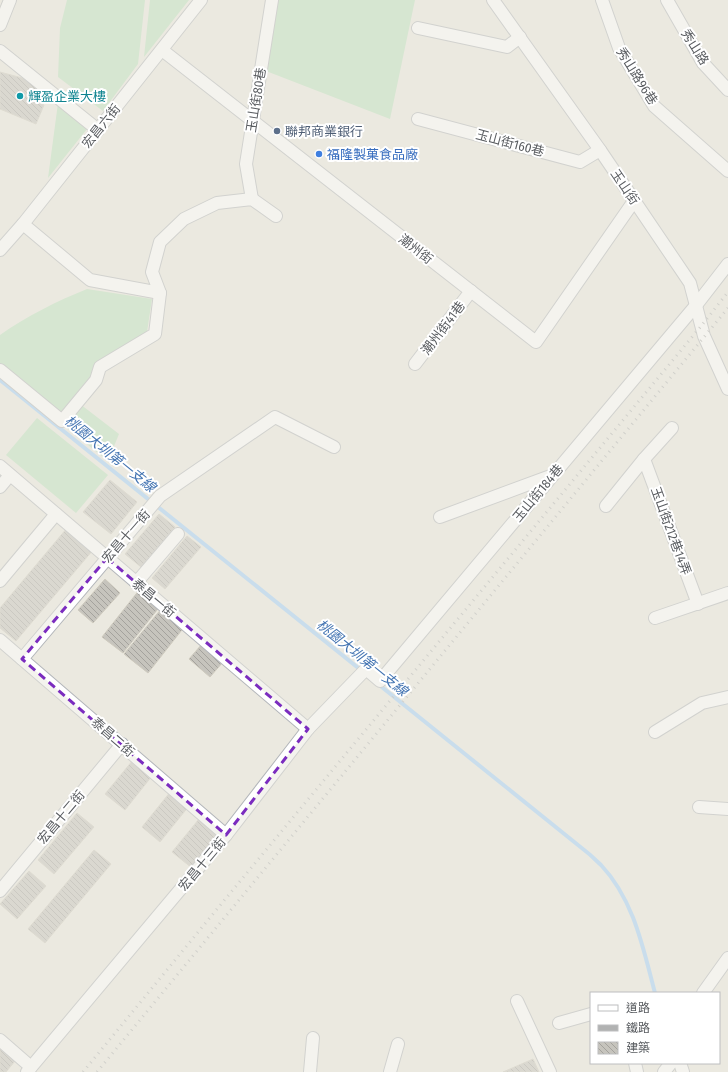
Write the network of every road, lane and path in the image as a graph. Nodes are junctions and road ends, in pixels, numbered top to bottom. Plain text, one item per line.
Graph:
1 (10, 0) edge
2 (201, 0) edge
3 (272, 0) edge
4 (493, 0) edge
5 (602, 0) edge
6 (666, 0) edge
7 (0, 25) edge
8 (418, 28) dead end
9 (520, 37) junction
10 (0, 50) edge
11 (162, 50) junction
12 (728, 90) edge
13 (418, 119) dead end
14 (253, 122) junction
15 (98, 130) junction
16 (600, 150) junction
17 (728, 171) edge
18 (252, 199) junction
19 (634, 201) junction
20 (276, 216) dead end
21 (23, 224) junction
22 (0, 250) edge
23 (728, 264) edge
24 (471, 291) junction
25 (160, 293) junction
26 (697, 304) junction
27 (415, 364) dead end
28 (0, 370) edge
29 (728, 389) edge
30 (672, 428) dead end
31 (334, 447) dead end
32 (644, 459) junction
33 (0, 466) edge
34 (10, 475) junction
35 (554, 475) junction
36 (0, 487) edge
37 (606, 506) dead end
38 (56, 514) junction
39 (440, 518) dead end
40 (178, 534) dead end
41 (107, 558) junction
42 (0, 581) edge
43 (136, 583) junction
44 (728, 593) edge
45 (698, 604) junction
46 (655, 618) dead end
47 (0, 640) edge
48 (22, 659) junction
49 (380, 681) joint
50 (728, 697) edge
51 (308, 729) junction
52 (655, 732) dead end
53 (122, 744) junction
54 (699, 807) dead end
55 (728, 808) edge
56 (226, 835) junction
57 (0, 890) edge
58 (728, 958) edge
59 (704, 992) edge
60 (517, 1001) dead end
61 (590, 1014) edge
62 (559, 1024) dead end
63 (313, 1038) dead end
64 (0, 1040) edge
65 (398, 1044) dead end
66 (670, 1064) edge
67 (29, 1069) edge
68 (310, 1072) edge
69 (390, 1072) edge
70 (550, 1072) edge
71 (664, 1072) edge

1 - 7 street
2 - 11 street, 宏昌六街
3 - 14 street, 玉山街80巷
4 - 9 street, 玉山街
5 - 17 street, 秀山路96巷
6 - 12 street, 秀山路
8 - 9 street
9 - 16 street, 玉山街
10 - 15 street
11 - 14 street, 潮州街
11 - 15 street, 宏昌六街
13 - 16 street, 玉山街160巷
14 - 18 street, 玉山街80巷
14 - 24 street, 潮州街
15 - 21 street, 宏昌六街
16 - 19 street, 玉山街
18 - 20 street
18 - 25 street
19 - 24 street, 潮州街
19 - 26 street, 玉山街
21 - 22 street, 宏昌六街
21 - 25 street
23 - 26 street
24 - 27 street, 潮州街41巷
25 - 28 street
26 - 29 street, 玉山街
26 - 35 street, 玉山街184巷
30 - 32 street
31 - 41 street, 宏昌十一街
32 - 37 street
32 - 45 street, 玉山街212巷14弄
33 - 34 street, 泰昌一街
34 - 36 street
34 - 38 street, 泰昌一街
35 - 39 street
35 - 49 street, 玉山街184巷
38 - 41 street, 泰昌一街
38 - 42 street
40 - 43 street
41 - 43 street, 泰昌一街
41 - 48 street, 宏昌十一街
43 - 51 street, 泰昌一街
44 - 45 street
45 - 46 street
47 - 48 street, 泰昌二街
48 - 53 street, 泰昌二街
49 - 51 street, 宏昌十三街
50 - 52 street
51 - 56 street, 宏昌十三街
53 - 56 street, 泰昌二街
53 - 57 street, 宏昌十二街
54 - 55 street
56 - 67 street, 宏昌十三街
58 - 59 street
60 - 70 street
61 - 62 street
63 - 68 street
64 - 67 street
65 - 69 street
66 - 71 street

